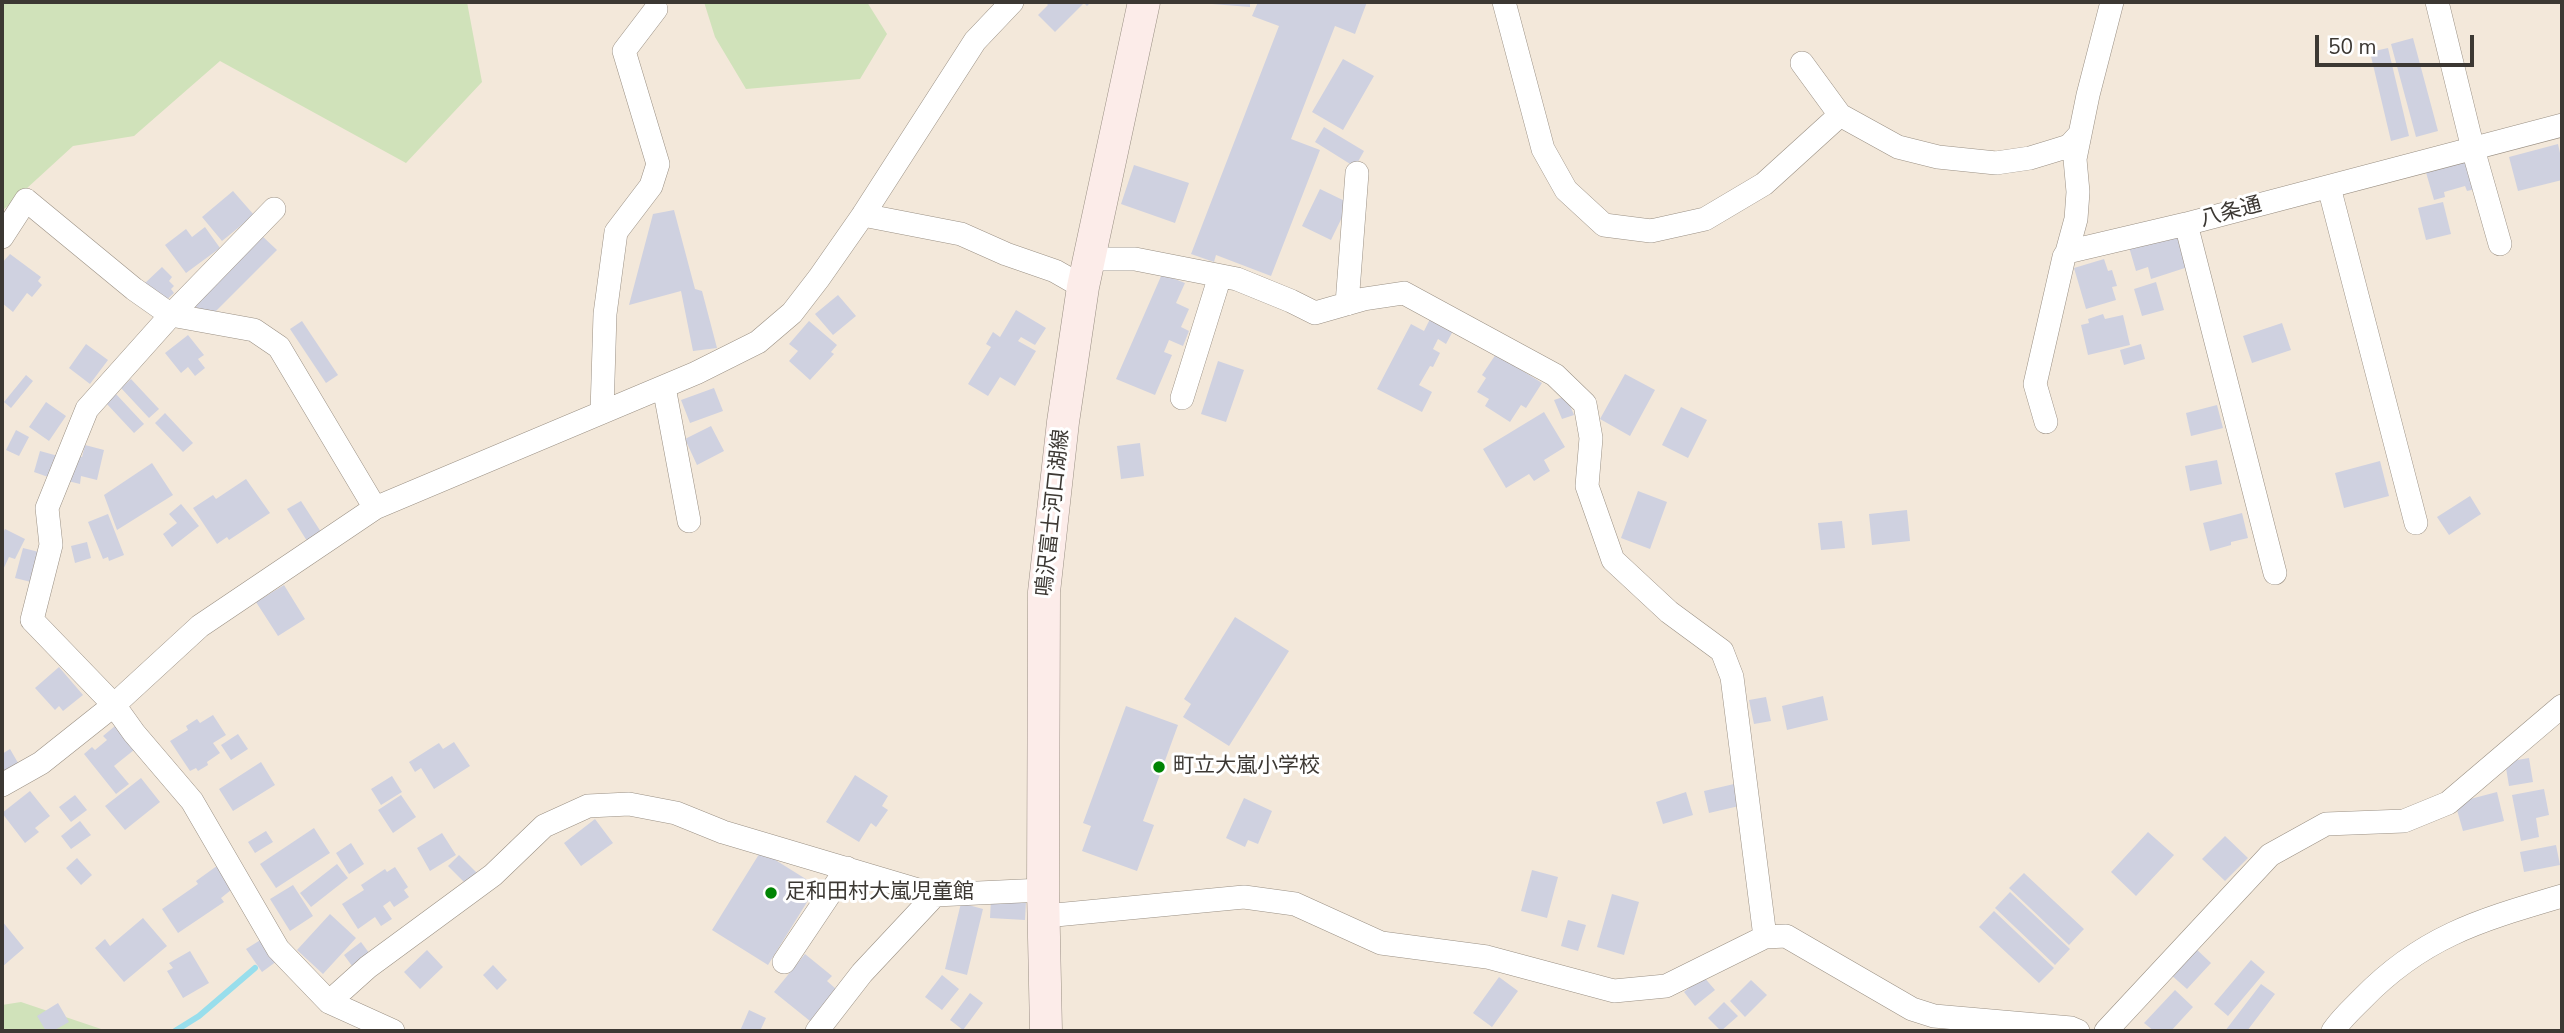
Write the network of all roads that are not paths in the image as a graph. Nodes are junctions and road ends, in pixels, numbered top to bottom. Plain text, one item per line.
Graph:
1 (1012, 2) edge
2 (1144, 2) edge
3 (1504, 2) edge
4 (2112, 2) edge
5 (2437, 2) edge
6 (656, 9) dead end
7 (1802, 63) dead end
8 (1840, 115) junction
9 (2562, 125) edge
10 (2080, 134) junction
11 (2473, 149) junction
12 (1357, 173) dead end
13 (2329, 187) junction
14 (274, 209) dead end
15 (863, 215) junction
16 (2186, 224) junction
17 (2, 237) edge
18 (2500, 244) dead end
19 (2067, 252) junction
20 (1086, 273) junction
21 (1220, 276) junction
22 (1347, 304) junction
23 (171, 315) junction
24 (664, 387) junction
25 (1182, 398) dead end
26 (602, 412) junction
27 (2046, 422) dead end
28 (375, 508) junction
29 (689, 522) dead end
30 (2416, 523) dead end
31 (2275, 573) dead end
32 (114, 705) junction
33 (2562, 706) edge
34 (2, 785) edge
35 (847, 868) junction
36 (935, 895) junction
37 (2562, 896) edge
38 (1044, 903) junction
39 (1765, 937) junction
40 (784, 962) dead end
41 (329, 1002) junction
42 (393, 1031) edge
43 (817, 1031) edge
44 (1046, 1031) edge
45 (2078, 1031) edge
46 (2106, 1031) edge
47 (2333, 1031) edge

1 - 15 street
2 - 20 main road, 鳴沢富士河口湖線
3 - 8 street
4 - 10 street
5 - 11 street
6 - 26 street
7 - 8 street
8 - 10 street
9 - 11 street, 八条通
10 - 19 street
11 - 13 street, 八条通
11 - 18 street
12 - 22 street
13 - 16 street, 八条通
13 - 30 street
14 - 23 street
15 - 20 street
15 - 24 street
16 - 19 street, 八条通
16 - 31 street
17 - 23 street
19 - 27 street
20 - 21 street
20 - 38 main road, 鳴沢富士河口湖線
21 - 22 street
21 - 25 street
22 - 39 street
23 - 28 street
23 - 32 street
24 - 26 street
24 - 29 street
26 - 28 street
28 - 32 street
32 - 34 street
32 - 41 street
33 - 46 street
35 - 36 street
35 - 40 street
35 - 41 street
36 - 38 street
36 - 43 street
37 - 47 street
38 - 39 street
38 - 44 main road, 鳴沢富士河口湖線
39 - 45 street
41 - 42 street

